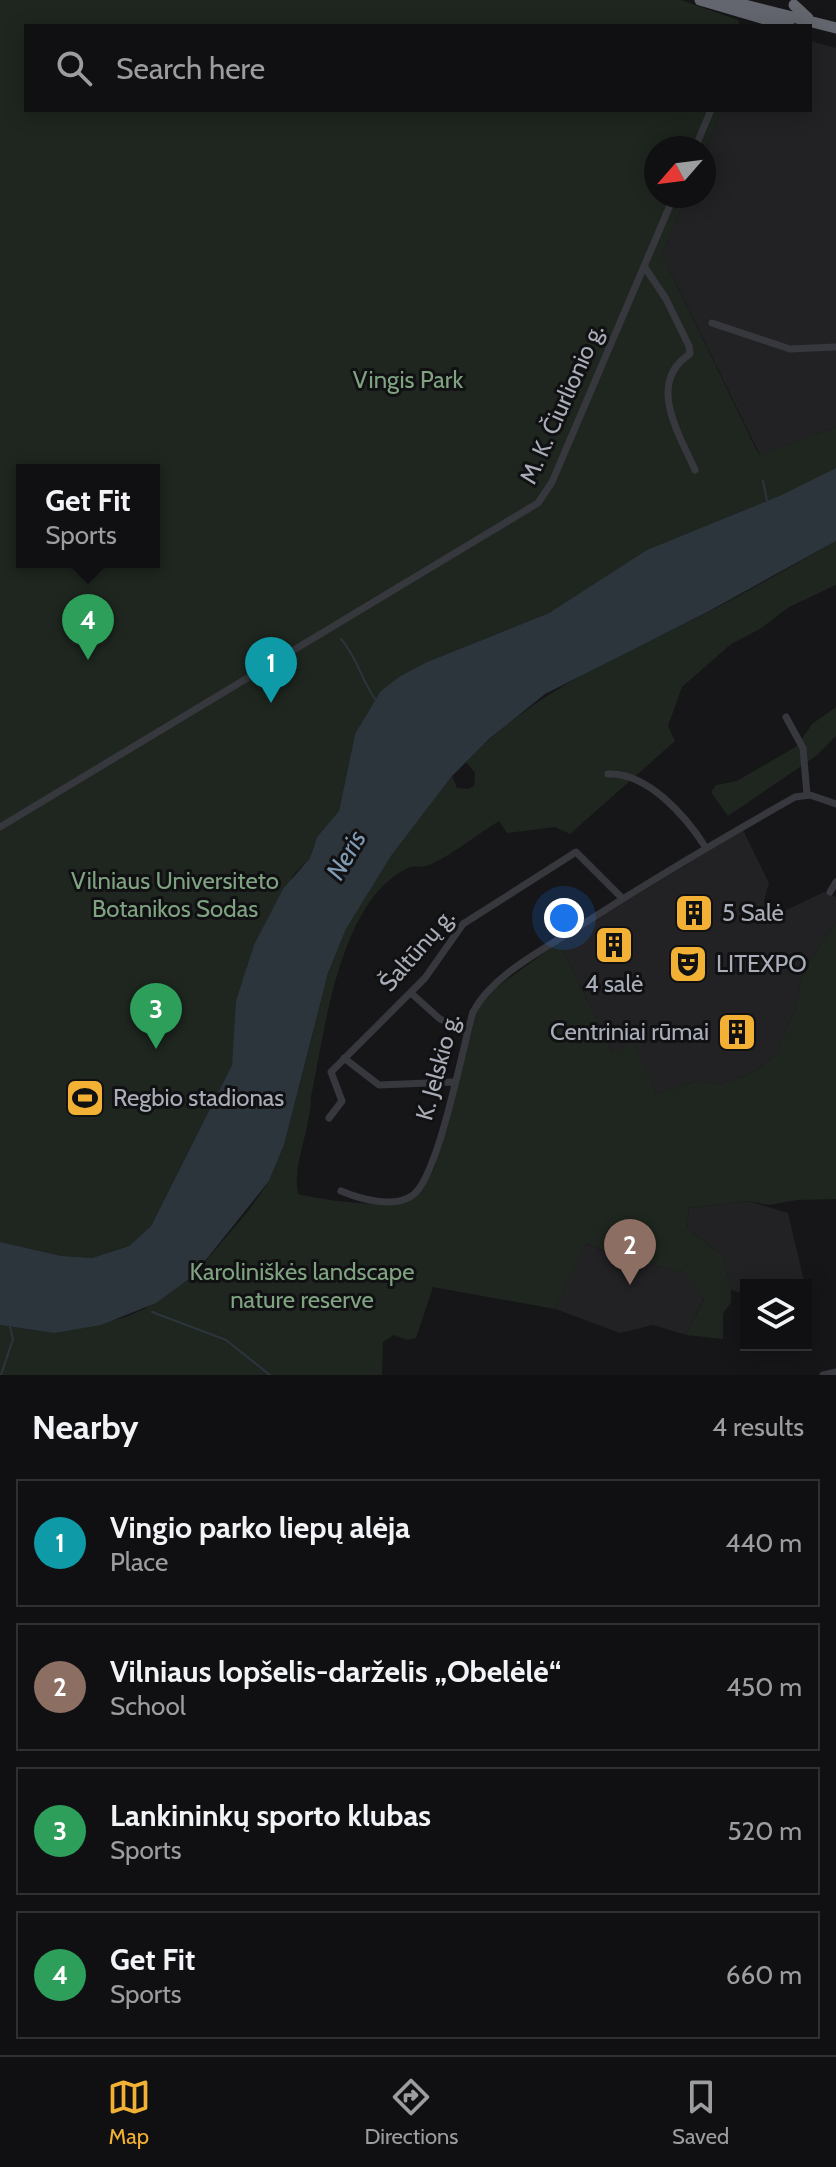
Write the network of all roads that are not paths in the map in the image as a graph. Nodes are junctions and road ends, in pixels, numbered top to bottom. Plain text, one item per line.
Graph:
1 (700, 0) edge
2 (725, 0) edge
3 (794, 5) dead end
4 (749, 22) edge
5 (769, 24) edge
6 (811, 24) edge
7 (812, 25) edge
8 (836, 25) edge
9 (836, 35) edge
10 (710, 112) edge
11 (700, 136) edge
12 (669, 208) edge
13 (644, 266) junction
14 (712, 323) dead end
15 (836, 347) edge
16 (695, 470) dead end
17 (786, 717) dead end
18 (608, 774) dead end
19 (807, 795) junction
20 (836, 804) edge
21 (0, 827) edge
22 (706, 848) junction
23 (836, 882) edge
24 (830, 892) dead end
25 (622, 898) junction
26 (411, 993) junction
27 (467, 1033) junction
28 (344, 1058) junction
29 (453, 1082) junction
30 (329, 1118) dead end
31 (341, 1191) dead end
32 (836, 1372) edge
33 (823, 1375) edge

1 - 4 highway
2 - 8 highway
3 - 6 highway
4 - 5 highway
7 - 8 highway
7 - 9 highway
10 - 11 street
12 - 13 street, M. K. Čiurlionio g.
13 - 16 street
13 - 21 street, M. K. Čiurlionio g.
14 - 15 street
17 - 19 street
18 - 22 street
19 - 20 street
19 - 22 street, K. Jelskio g.
22 - 25 street, K. Jelskio g.
23 - 24 street
25 - 26 street, Šaltūnų g.
25 - 27 street, K. Jelskio g.
26 - 27 street
26 - 28 street, Šaltūnų g.
27 - 29 street, K. Jelskio g.
28 - 29 street
28 - 30 street
29 - 31 street, K. Jelskio g.
32 - 33 street

